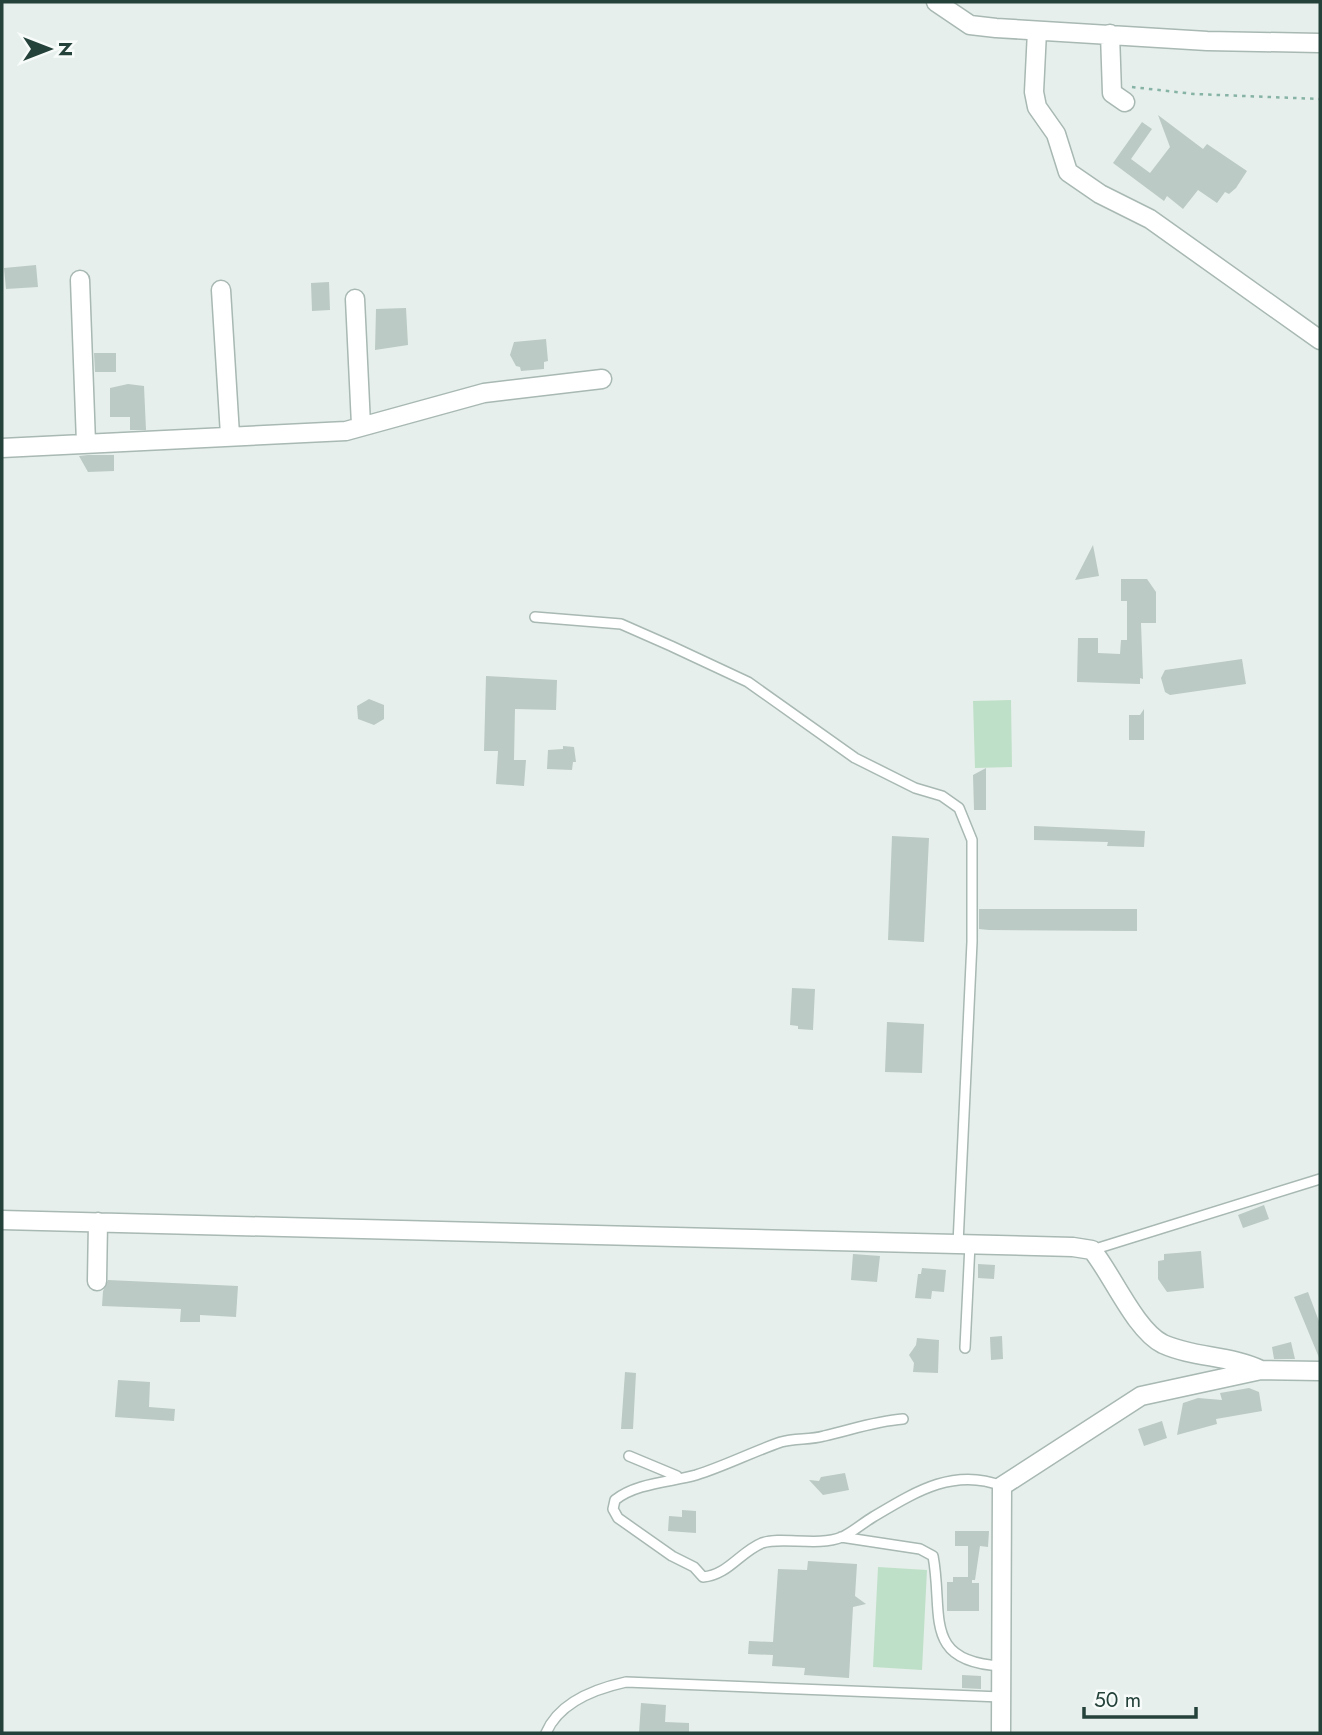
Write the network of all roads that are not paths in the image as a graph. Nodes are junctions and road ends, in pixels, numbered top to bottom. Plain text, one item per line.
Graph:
1 (936, 2) edge
2 (1037, 31) junction
3 (1110, 34) junction
4 (1320, 43) edge
5 (1125, 102) dead end
6 (80, 280) dead end
7 (221, 290) dead end
8 (355, 299) dead end
9 (1320, 340) edge
10 (602, 379) dead end
11 (361, 425) junction
12 (230, 435) junction
13 (86, 443) junction
14 (2, 448) edge
15 (535, 617) dead end
16 (1320, 1179) edge
17 (2, 1220) edge
18 (98, 1222) junction
19 (964, 1244) junction
20 (1091, 1250) junction
21 (97, 1281) dead end
22 (965, 1348) dead end
23 (1261, 1370) junction
24 (1320, 1371) edge
25 (903, 1419) dead end
26 (629, 1456) dead end
27 (677, 1476) junction
28 (1002, 1486) junction
29 (841, 1537) junction
30 (1000, 1666) junction
31 (1000, 1697) junction
32 (546, 1733) edge
33 (1001, 1733) edge

1 - 2 street
2 - 3 street
2 - 9 street
3 - 4 street
3 - 5 street
6 - 13 street
7 - 12 street
8 - 11 street
10 - 11 street
11 - 12 street
12 - 13 street
13 - 14 street
15 - 19 lane
16 - 20 lane
17 - 18 street
18 - 19 street
18 - 21 street
19 - 20 street
19 - 22 lane
20 - 23 street
23 - 24 street
23 - 28 street
25 - 27 lane
26 - 27 lane
27 - 29 lane
28 - 29 lane
28 - 30 street
29 - 30 lane
30 - 31 street
31 - 32 lane
31 - 33 street

